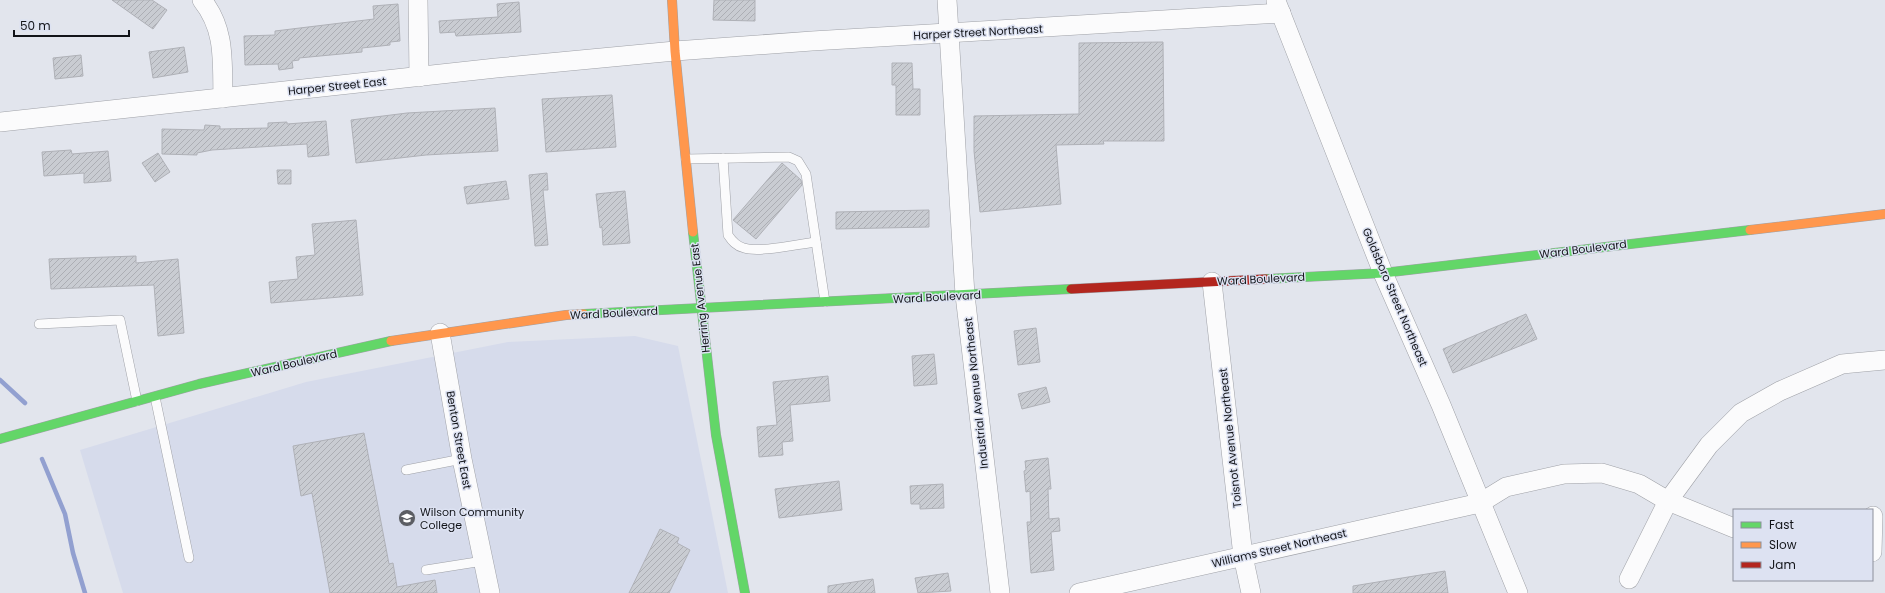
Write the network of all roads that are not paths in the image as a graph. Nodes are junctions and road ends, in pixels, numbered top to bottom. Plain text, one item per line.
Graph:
1 (202, 0) edge
2 (418, 0) edge
3 (672, 0) edge
4 (947, 0) edge
5 (1278, 6) edge
6 (949, 34) junction
7 (675, 51) junction
8 (420, 77) junction
9 (223, 98) junction
10 (0, 122) edge
11 (723, 158) junction
12 (686, 159) junction
13 (1885, 214) edge
14 (816, 242) junction
15 (1382, 273) junction
16 (1212, 282) junction
17 (965, 295) junction
18 (825, 302) junction
19 (700, 308) junction
20 (39, 324) dead end
21 (440, 333) junction
22 (1885, 360) edge
23 (155, 397) junction
24 (137, 401) junction
25 (0, 438) edge
26 (462, 459) junction
27 (406, 470) dead end
28 (1668, 501) junction
29 (1480, 503) junction
30 (1733, 528) edge
31 (1243, 556) junction
32 (189, 558) dead end
33 (1873, 558) edge
34 (1885, 558) edge
35 (483, 561) junction
36 (426, 570) dead end
37 (1628, 579) dead end
38 (490, 593) edge
39 (745, 593) edge
40 (1000, 593) edge
41 (1079, 593) edge
42 (1251, 593) edge
43 (1518, 593) edge

1 - 9 street
2 - 8 street
3 - 7 main road, Herring Avenue East
4 - 6 street, Industrial Avenue Northeast
5 - 6 street, Harper Street Northeast
5 - 15 street, Goldsboro Street Northeast
6 - 7 street, Harper Street Northeast
6 - 17 street, Industrial Avenue Northeast
7 - 8 street, Harper Street East
7 - 12 main road, Herring Avenue East
8 - 9 street, Harper Street East
9 - 10 street, Harper Street East
11 - 12 lane
11 - 14 lane
11 - 14 lane
12 - 19 main road, Herring Avenue East
13 - 15 main road, Ward Boulevard
14 - 18 lane
15 - 16 main road, Ward Boulevard
15 - 29 street, Goldsboro Street Northeast
16 - 17 main road, Ward Boulevard
16 - 31 street, Toisnot Avenue Northeast
17 - 18 main road, Ward Boulevard
17 - 40 street, Industrial Avenue Northeast
18 - 19 main road, Ward Boulevard
19 - 21 main road, Ward Boulevard
19 - 39 main road, Herring Avenue East
20 - 24 lane
21 - 23 main road, Ward Boulevard
21 - 26 street, Benton Street East
22 - 28 street
23 - 24 main road, Ward Boulevard
23 - 32 lane
24 - 25 main road, Ward Boulevard
26 - 27 lane
26 - 35 street, Benton Street East
28 - 29 street, Williams Street Northeast
28 - 30 street, Williams Street Northeast
28 - 37 street
29 - 31 street, Williams Street Northeast
29 - 43 street, Goldsboro Street Northeast
31 - 41 street, Williams Street Northeast
31 - 42 street, Toisnot Avenue Northeast
33 - 34 street
35 - 36 lane
35 - 38 street, Benton Street East

